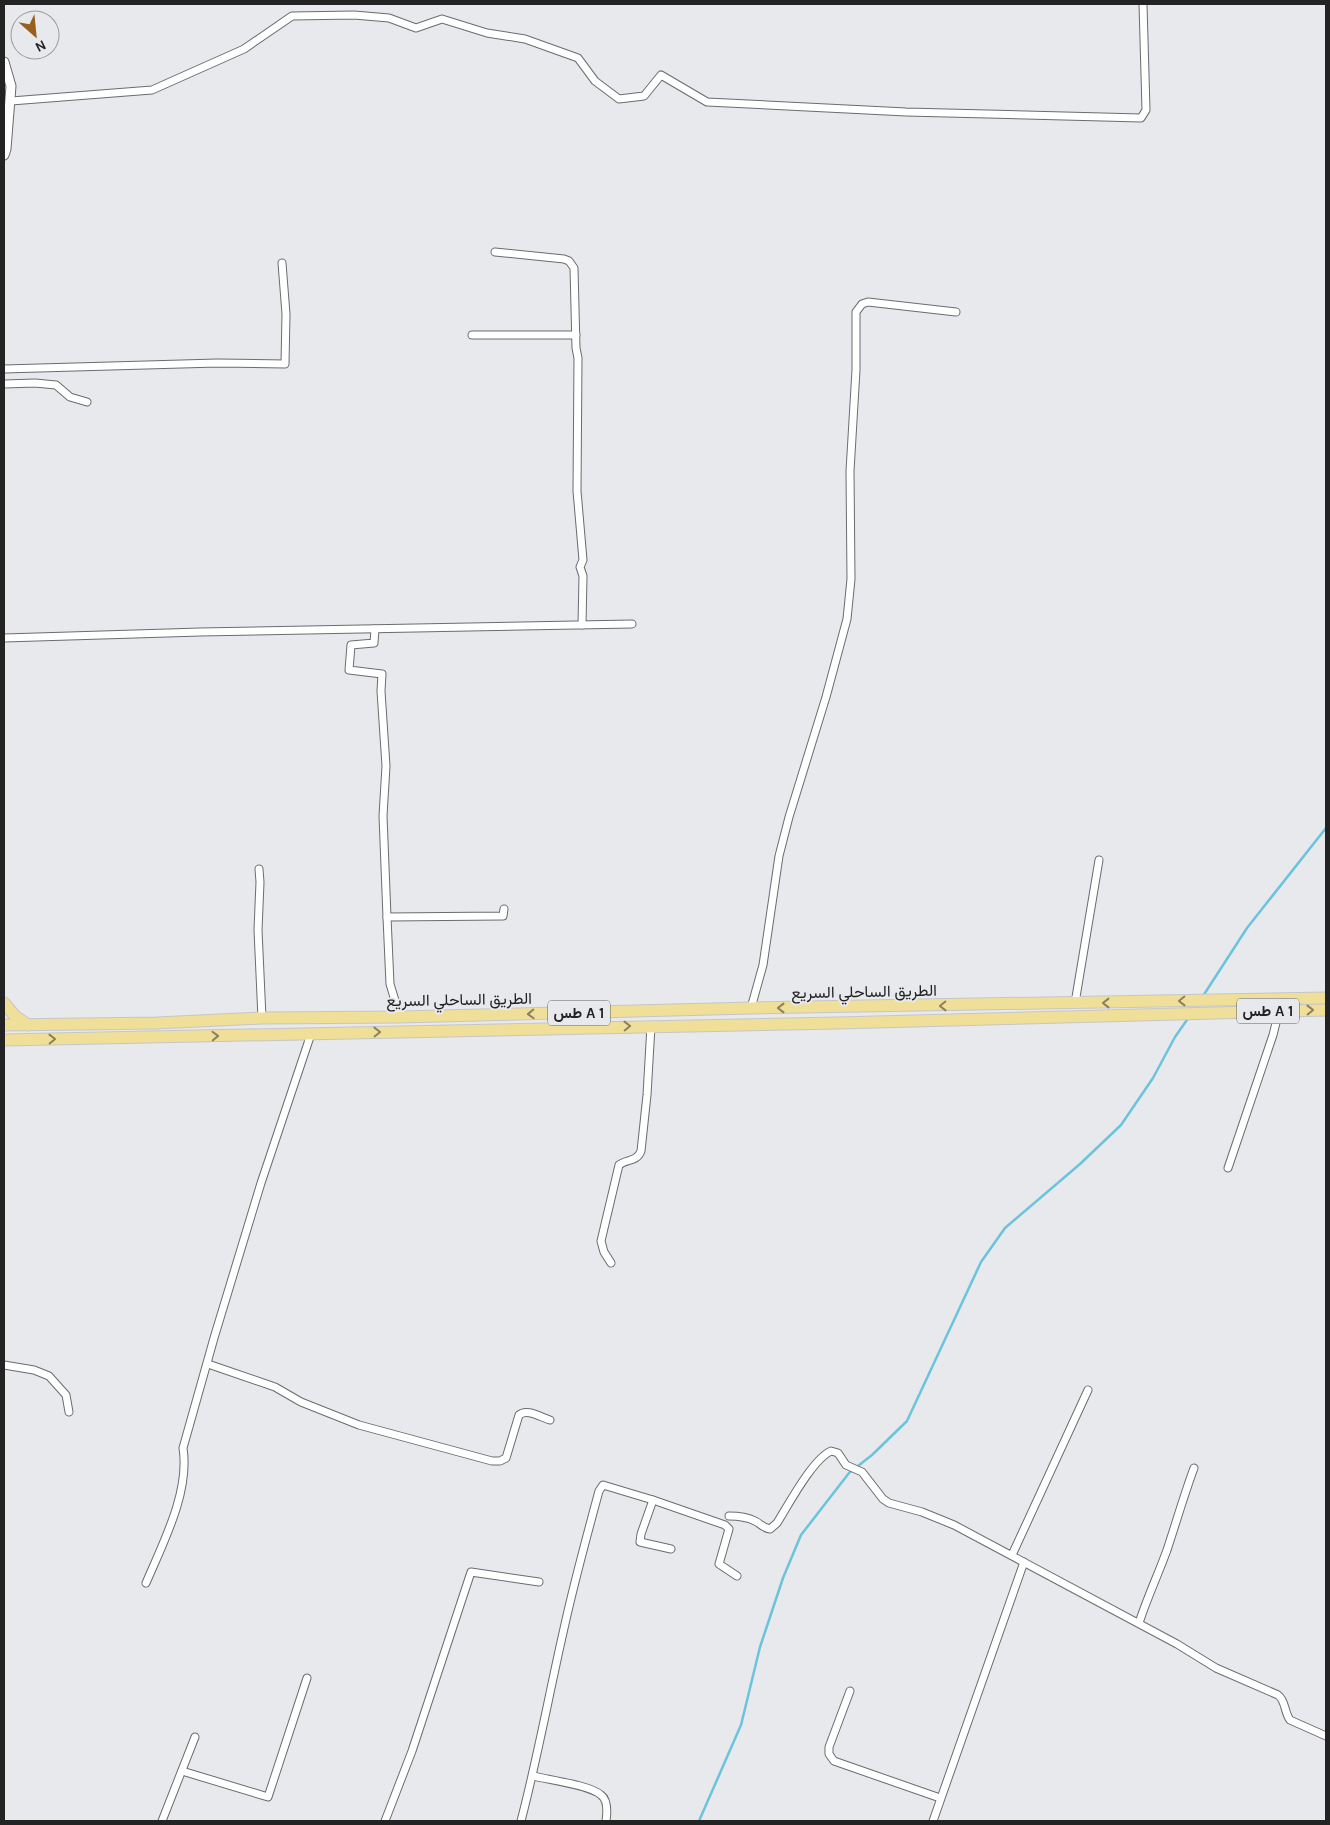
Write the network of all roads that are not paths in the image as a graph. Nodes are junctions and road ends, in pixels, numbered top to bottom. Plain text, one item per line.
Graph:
1 (1143, 4) edge
2 (4, 62) edge
3 (10, 102) junction
4 (4, 155) edge
5 (495, 252) dead end
6 (282, 263) dead end
7 (956, 312) dead end
8 (472, 334) dead end
9 (576, 335) junction
10 (4, 369) edge
11 (4, 384) edge
12 (87, 402) dead end
13 (632, 624) dead end
14 (582, 625) junction
15 (375, 629) junction
16 (4, 638) edge
17 (1099, 860) dead end
18 (259, 870) dead end
19 (504, 909) dead end
20 (387, 917) junction
21 (1326, 998) edge
22 (4, 1003) edge
23 (1075, 1003) junction
24 (1154, 1007) junction
25 (751, 1008) junction
26 (1326, 1010) edge
27 (1279, 1011) junction
28 (400, 1017) junction
29 (262, 1018) junction
30 (4, 1025) edge
31 (28, 1025) junction
32 (652, 1026) junction
33 (311, 1034) junction
34 (4, 1040) edge
35 (1228, 1168) dead end
36 (610, 1263) dead end
37 (208, 1364) junction
38 (4, 1365) edge
39 (1088, 1390) dead end
40 (69, 1412) dead end
41 (550, 1420) dead end
42 (1194, 1468) dead end
43 (653, 1500) junction
44 (729, 1516) dead end
45 (670, 1549) dead end
46 (1012, 1555) junction
47 (1024, 1562) junction
48 (737, 1576) dead end
49 (539, 1582) dead end
50 (146, 1583) dead end
51 (1140, 1623) junction
52 (307, 1678) dead end
53 (850, 1692) dead end
54 (1326, 1736) edge
55 (196, 1737) dead end
56 (182, 1771) junction
57 (532, 1776) junction
58 (940, 1798) junction
59 (162, 1821) edge
60 (385, 1821) edge
61 (521, 1821) edge
62 (606, 1821) edge
63 (933, 1821) edge

1 - 3 street
2 - 3 street
3 - 4 street
5 - 9 street
6 - 10 street
7 - 25 street
8 - 9 street
9 - 14 street
11 - 12 street
13 - 14 street
14 - 15 street
15 - 16 street
15 - 20 street
17 - 23 street
18 - 29 street
19 - 20 street
20 - 28 street
21 -> 24 highway, طس A 1
22 - 31 highway
24 -> 23 highway, الطريق الساحلي السريع / طس A 1
23 -> 25 highway, الطريق الساحلي السريع / طس A 1
24 - 27 highway, طس A 1
24 - 32 highway, الطريق الساحلي السريع / طس A 1
25 -> 28 highway, الطريق الساحلي السريع / طس A 1
27 -> 26 highway, طس A 1
27 - 35 street
28 - 29 highway, الطريق الساحلي السريع / طس A 1
29 - 31 highway, الطريق الساحلي السريع / طس A 1
30 - 31 highway, الطريق الساحلي السريع / طس A 1
33 -> 32 highway, الطريق الساحلي السريع / طس A 1
32 - 36 street
34 -> 33 highway, الطريق الساحلي السريع / طس A 1
33 - 37 street
37 - 41 street
37 - 50 street
38 - 40 street
39 - 46 street
42 - 51 street
43 - 45 street
43 - 48 street
43 - 57 street
44 - 46 street
46 - 47 street
47 - 51 street
47 - 58 street
49 - 60 street
51 - 54 street
52 - 56 street
53 - 58 street
55 - 56 street
56 - 59 street
57 - 61 street
57 - 62 street
58 - 63 street

